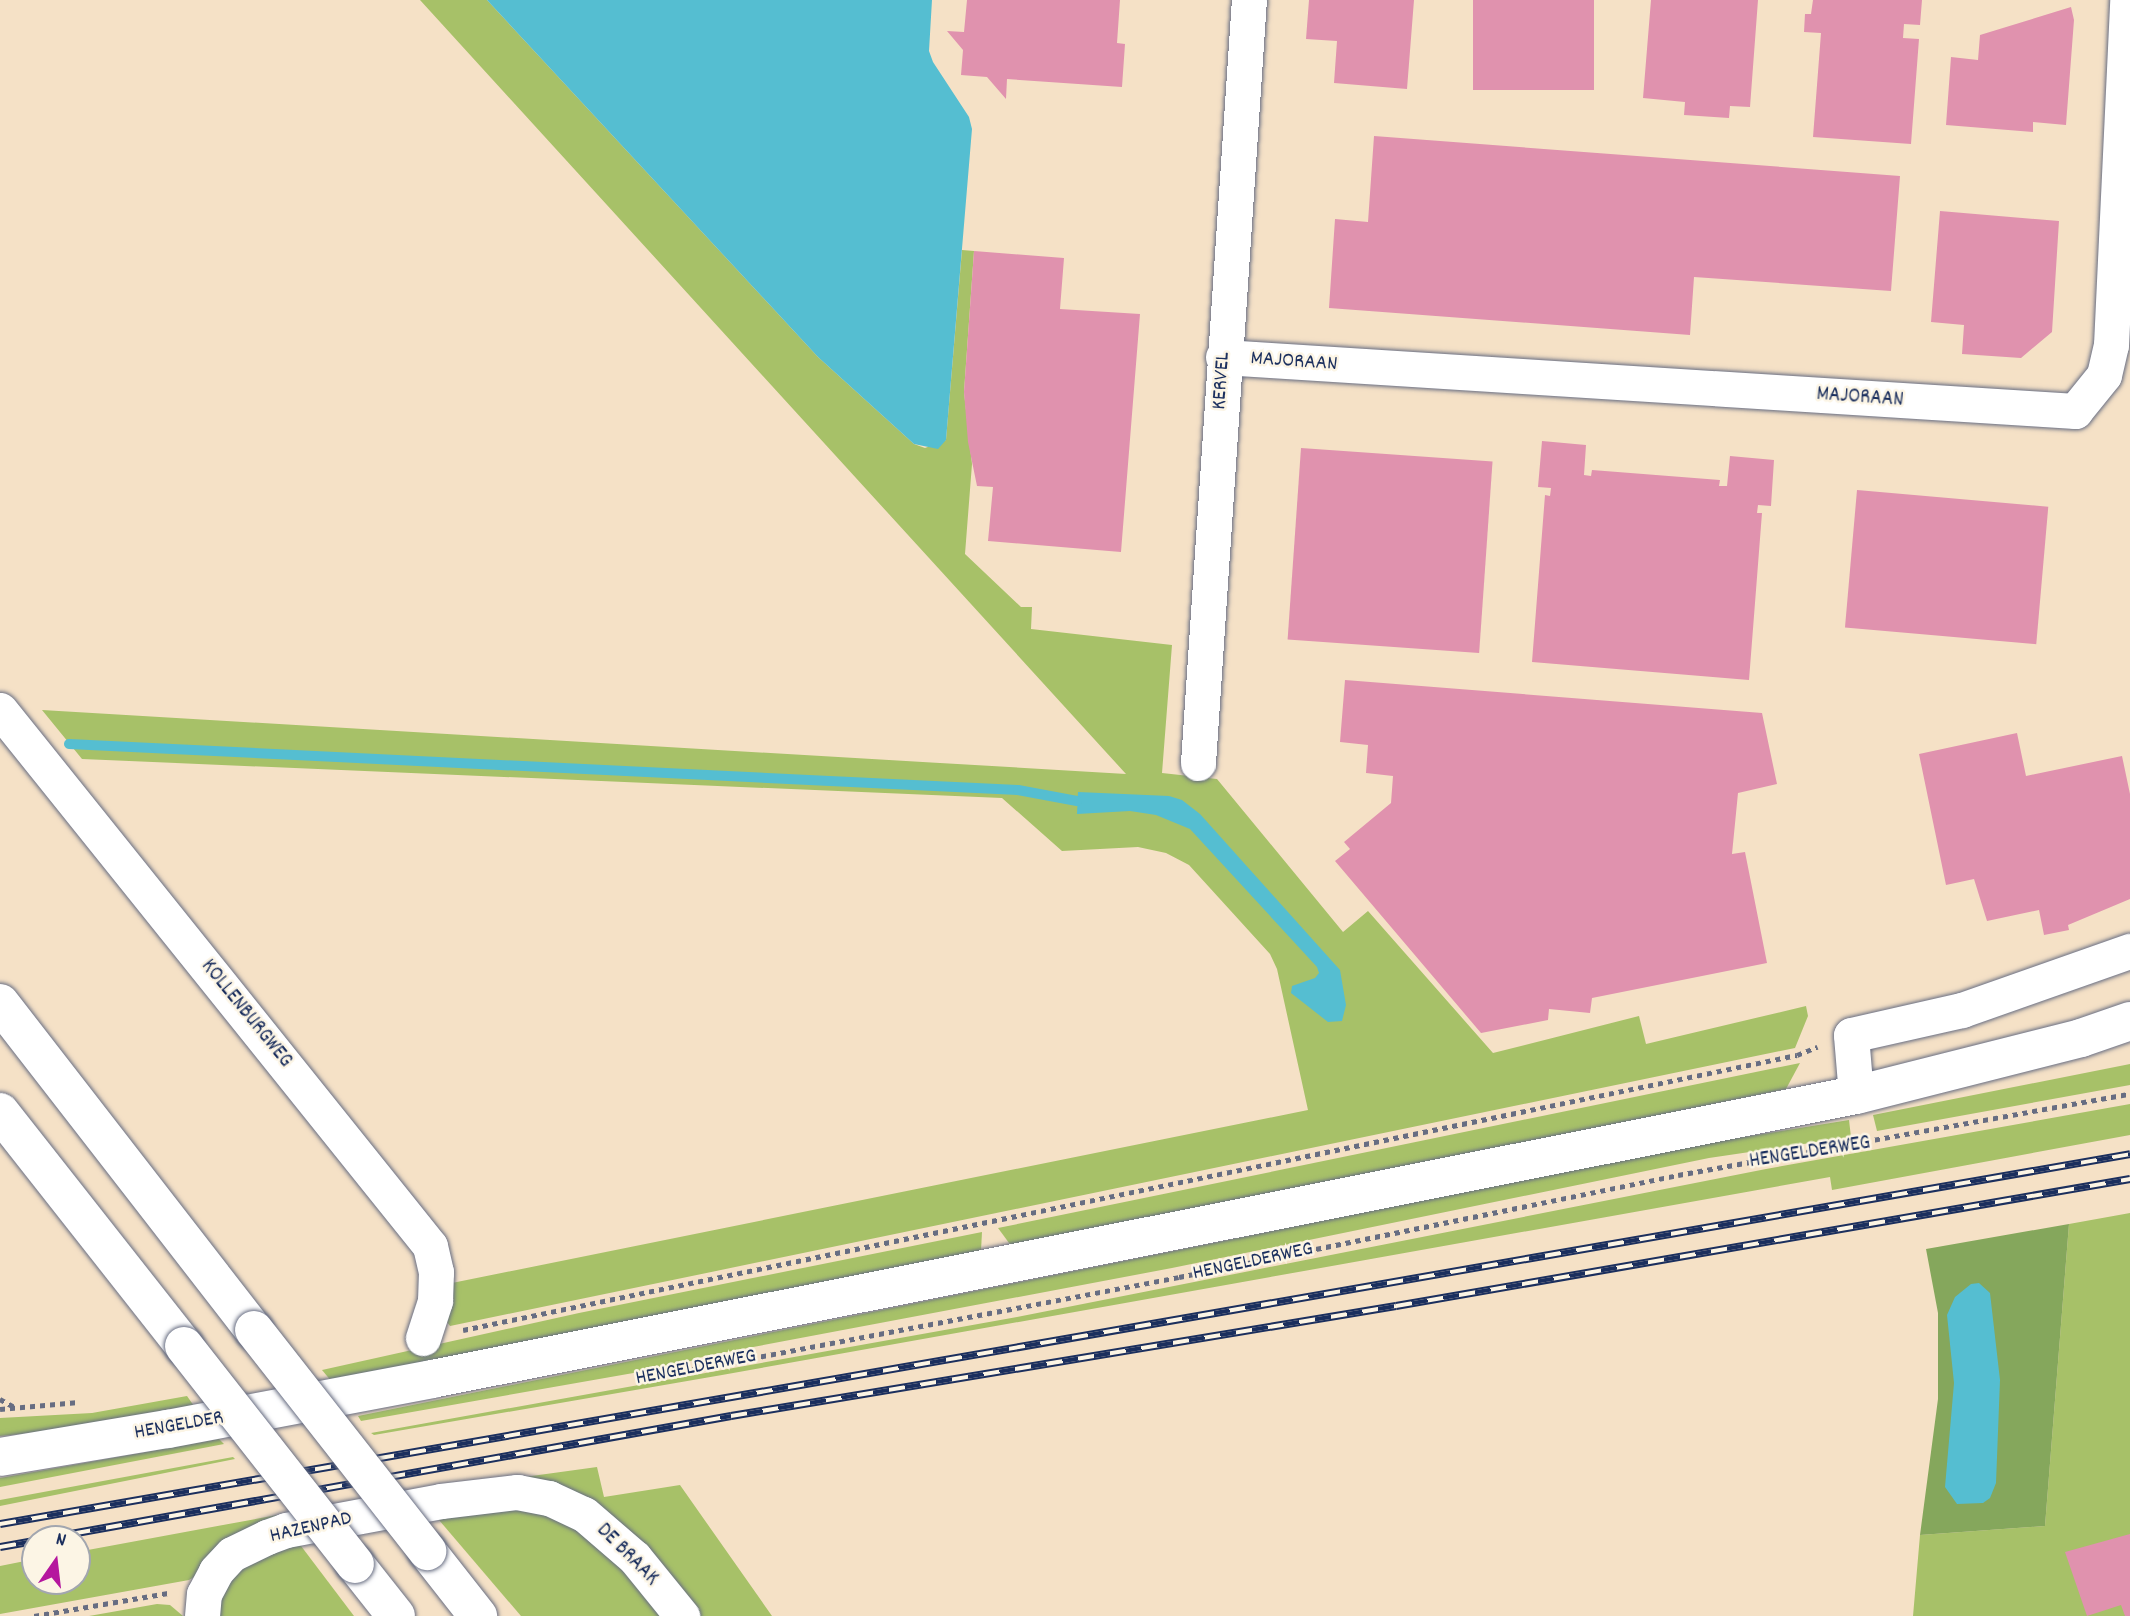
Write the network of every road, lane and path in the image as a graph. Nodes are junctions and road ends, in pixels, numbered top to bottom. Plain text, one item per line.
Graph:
1 (1249, 0) edge
2 (2127, 0) edge
3 (1223, 357) junction
4 (0, 710) edge
5 (1198, 763) dead end
6 (2130, 951) edge
7 (0, 1003) edge
8 (2130, 1021) edge
9 (1851, 1035) junction
10 (2130, 1094) edge
11 (1856, 1095) junction
12 (0, 1112) edge
13 (423, 1338) joint
14 (643, 1378) dead end
15 (357, 1392) joint
16 (0, 1399) edge
17 (17, 1408) dead end
18 (0, 1457) edge
19 (441, 1501) joint
20 (203, 1605) edge
21 (34, 1616) edge
22 (396, 1616) edge
23 (478, 1616) edge
24 (682, 1616) edge

1 - 3 street, KERVEL
2 - 3 street, MAJORAAN
3 - 5 street, KERVEL
4 - 13 street, KOLLENBURGWEG
6 - 9 street
7 - 23 main road, bridge
8 - 11 main road, HENGELDERWEG
9 - 11 street
9 - 13 path
10 - 14 path, HENGELDERWEG
11 - 15 main road, HENGELDERWEG
12 - 22 main road, bridge
15 - 18 main road, HENGELDER
16 - 17 path
19 - 20 street, HAZENPAD
19 - 24 street, DE BRAAK
20 - 21 path

